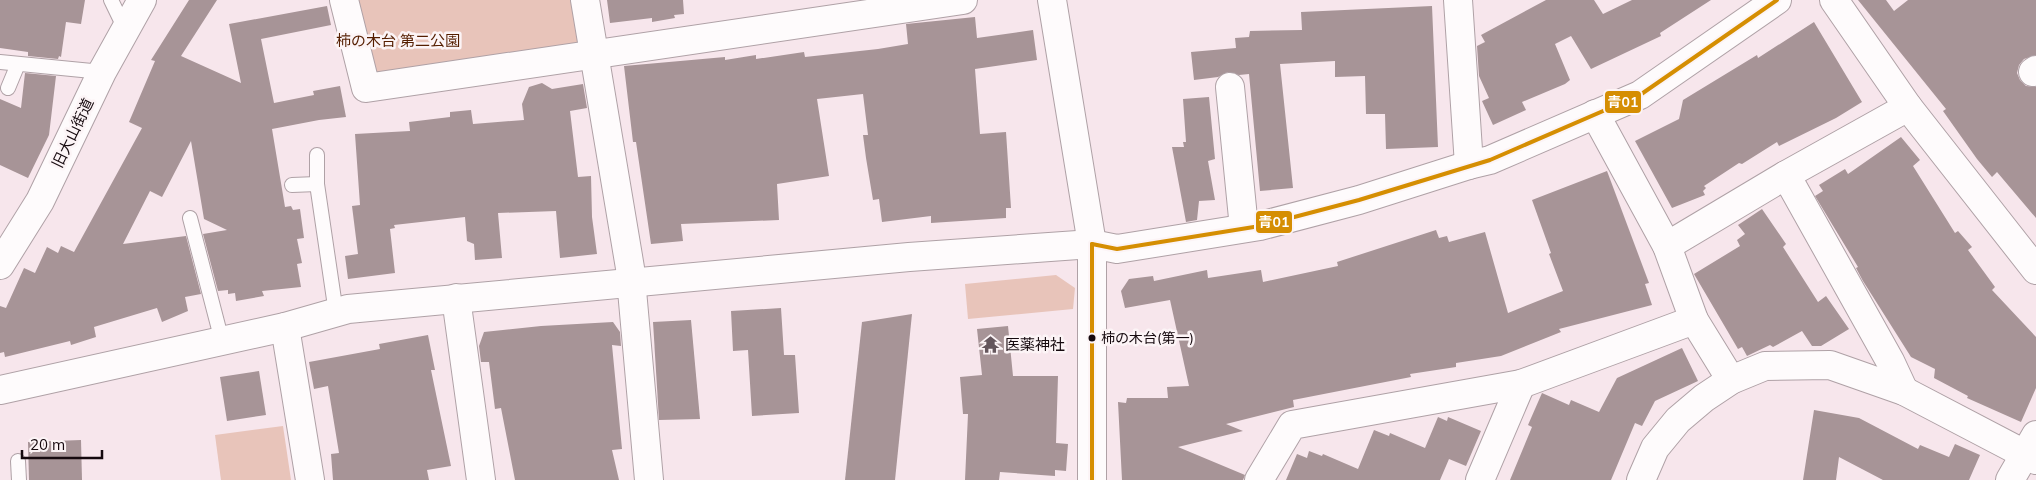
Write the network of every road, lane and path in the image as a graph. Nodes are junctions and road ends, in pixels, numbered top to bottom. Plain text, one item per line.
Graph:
1 (111, 0) edge
2 (142, 0) edge
3 (344, 0) edge
4 (586, 0) edge
5 (963, 0) edge
6 (1052, 0) edge
7 (1458, 0) edge
8 (1776, 0) edge
9 (1834, 0) edge
10 (125, 29) junction
11 (594, 54) junction
12 (0, 62) edge
13 (18, 64) junction
14 (102, 72) junction
15 (1230, 87) dead end
16 (8, 88) dead end
17 (1908, 107) junction
18 (1596, 114) junction
19 (317, 156) dead end
20 (1469, 165) junction
21 (1786, 175) junction
22 (317, 184) junction
23 (292, 185) dead end
24 (190, 218) dead end
25 (1244, 228) junction
26 (1092, 244) junction
27 (1667, 246) junction
28 (0, 264) edge
29 (2036, 270) edge
30 (631, 283) junction
31 (456, 298) junction
32 (336, 313) junction
33 (1694, 320) junction
34 (284, 326) junction
35 (222, 340) junction
36 (1731, 380) junction
37 (1521, 384) junction
38 (0, 390) edge
39 (1904, 391) junction
40 (2032, 450) edge
41 (18, 462) dead end
42 (19, 480) edge
43 (310, 480) edge
44 (480, 480) edge
45 (649, 480) edge
46 (1092, 480) edge
47 (1259, 480) edge
48 (1480, 480) edge
49 (1642, 480) edge
50 (2010, 480) edge

1 - 10 lane
2 - 10 street, 旧大山街道
3 - 11 street
4 - 11 street
5 - 11 street
6 - 26 street
7 - 20 street
8 - 18 street
9 - 17 street
10 - 14 street, 旧大山街道
11 - 30 street
12 - 13 lane
13 - 14 lane
13 - 16 lane
14 - 28 street, 旧大山街道
15 - 25 street
17 - 21 street
17 - 29 street
18 - 20 street
18 - 27 street
19 - 22 lane
20 - 25 street
21 - 27 street
21 - 39 street
22 - 23 lane
22 - 32 lane
24 - 35 lane
25 - 26 street
26 - 30 street
26 - 46 street
27 - 33 street
30 - 31 street
30 - 45 street
31 - 32 street
31 - 44 street
32 - 34 street
33 - 36 street
33 - 37 street
34 - 35 street
34 - 43 street
35 - 38 street
36 - 39 street
36 - 49 street
37 - 47 street
37 - 48 street
39 - 40 street
40 - 50 street
41 - 42 lane

